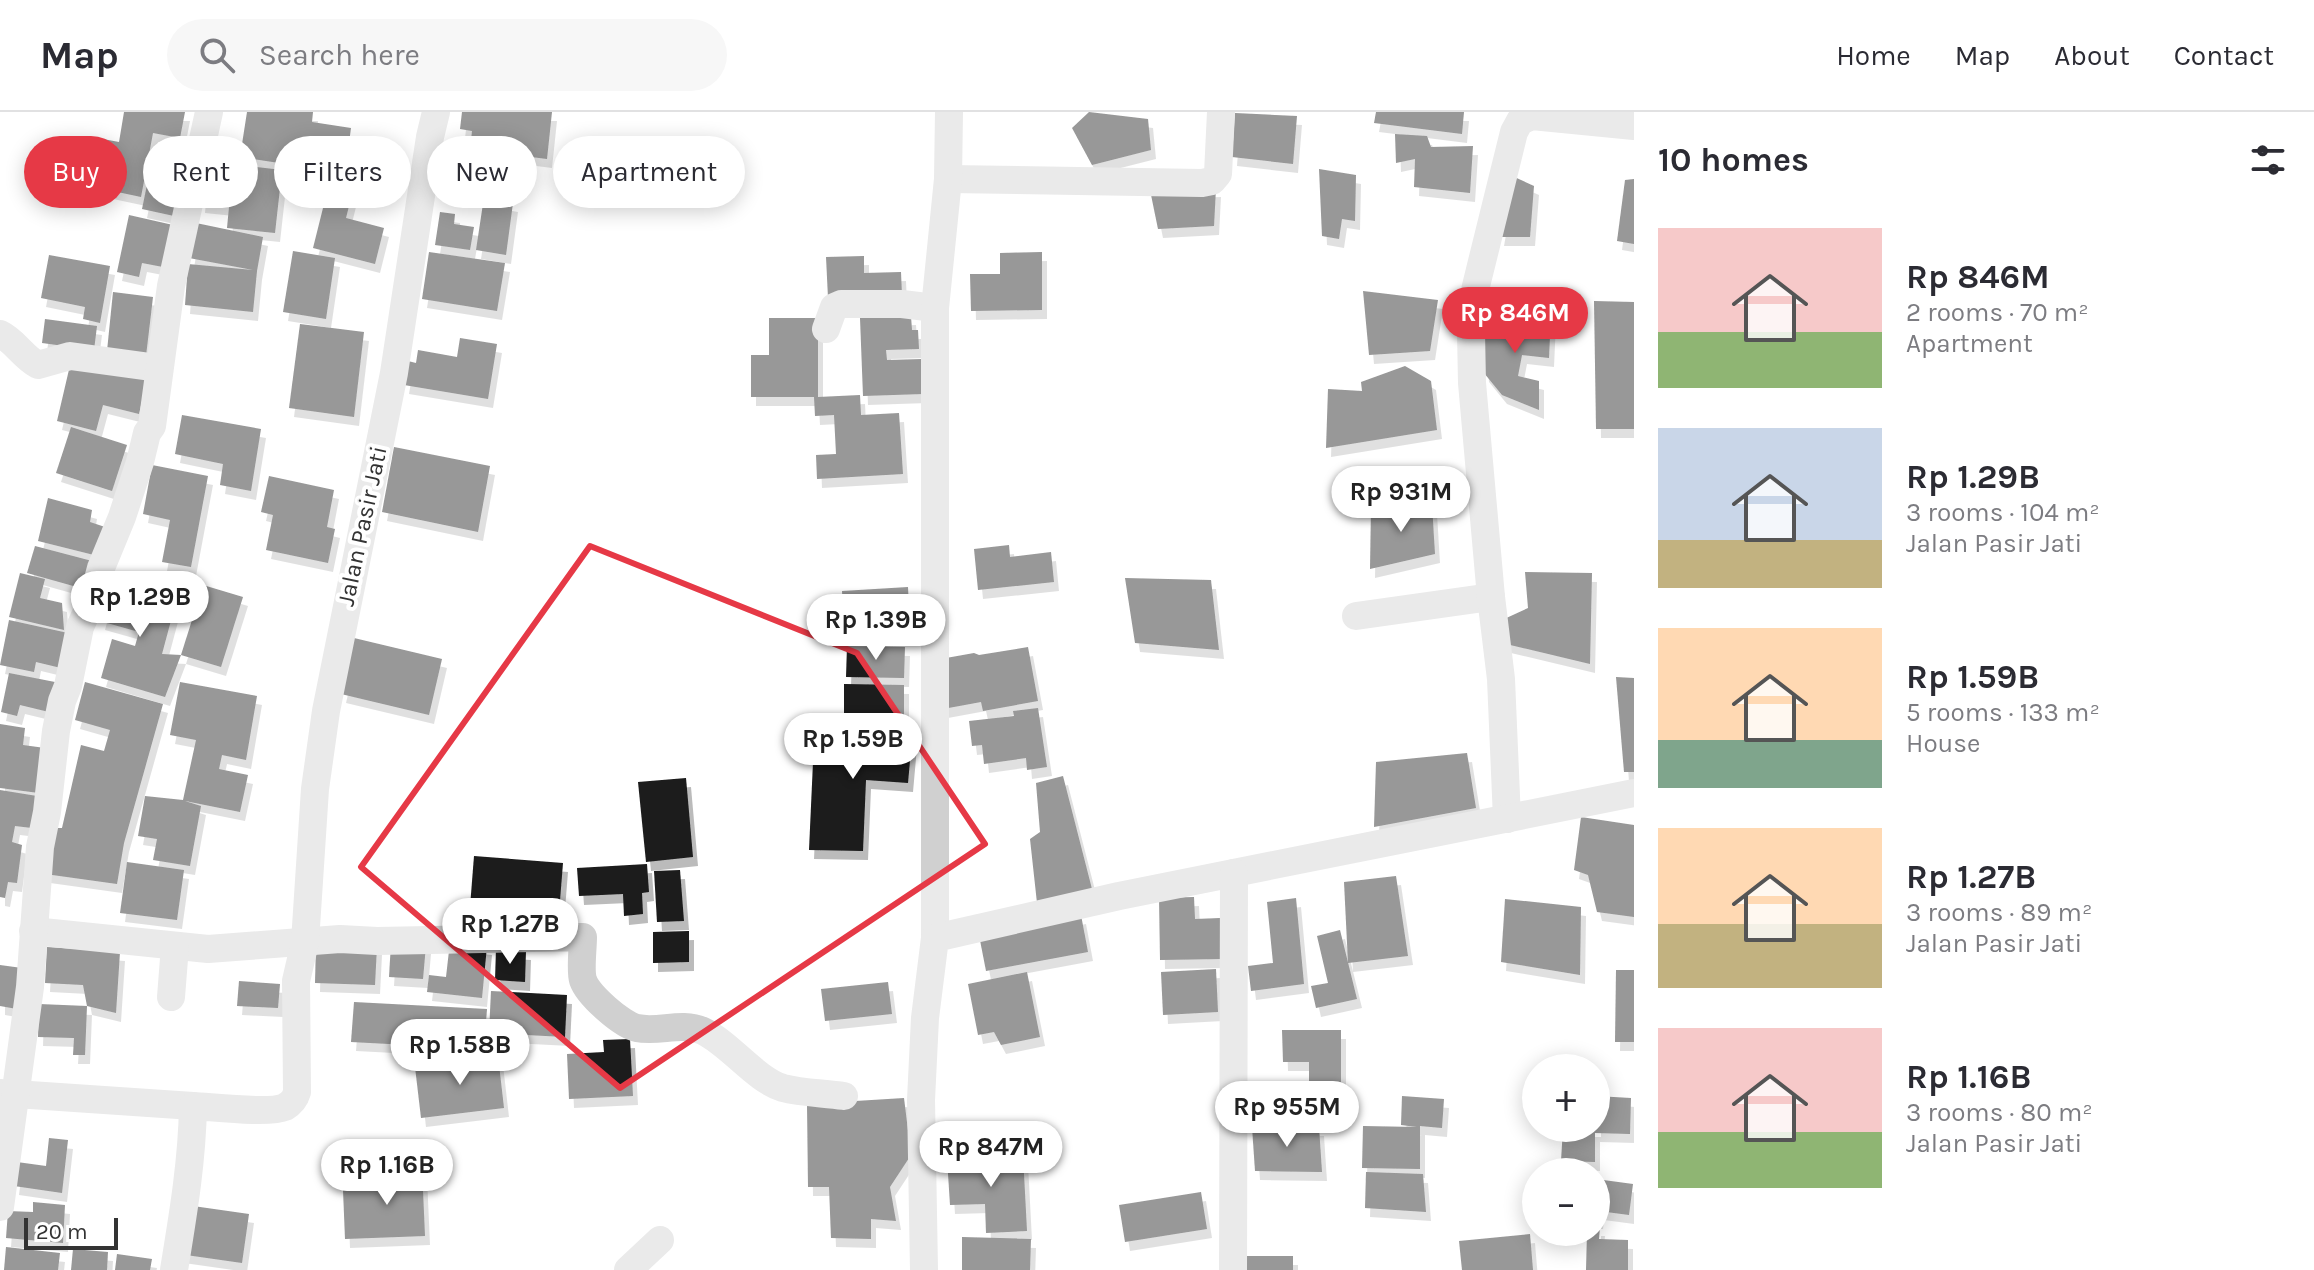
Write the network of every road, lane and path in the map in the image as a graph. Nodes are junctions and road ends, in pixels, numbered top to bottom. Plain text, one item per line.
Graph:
1 (209, 112) edge
2 (436, 112) edge
3 (949, 112) edge
4 (1221, 112) edge
5 (1634, 126) edge
6 (948, 179) junction
7 (935, 308) junction
8 (826, 329) dead end
9 (0, 334) edge
10 (158, 368) junction
11 (1491, 597) junction
12 (1356, 616) dead end
13 (1634, 793) edge
14 (1507, 819) junction
15 (1234, 873) junction
16 (33, 931) junction
17 (935, 938) junction
18 (305, 942) junction
19 (175, 946) junction
20 (171, 997) dead end
21 (8, 1094) edge
22 (844, 1096) dead end
23 (193, 1106) junction
24 (0, 1207) edge
25 (660, 1240) dead end
26 (174, 1270) edge
27 (628, 1270) edge
28 (924, 1270) edge
29 (1233, 1270) edge

1 - 10 street
2 - 18 street, Jalan Pasir Jati
3 - 6 street
4 - 6 street
5 - 11 street
6 - 7 street
7 - 8 street
7 - 17 street
9 - 10 street
10 - 16 street
11 - 12 street
11 - 14 street
13 - 14 street
14 - 15 street
15 - 17 street
15 - 29 street
16 - 19 street
16 - 21 street
17 - 28 street
18 - 19 street
18 - 22 street
18 - 23 street, Jalan Pasir Jati
19 - 20 street
21 - 23 street
21 - 24 street
23 - 26 street
25 - 27 street

